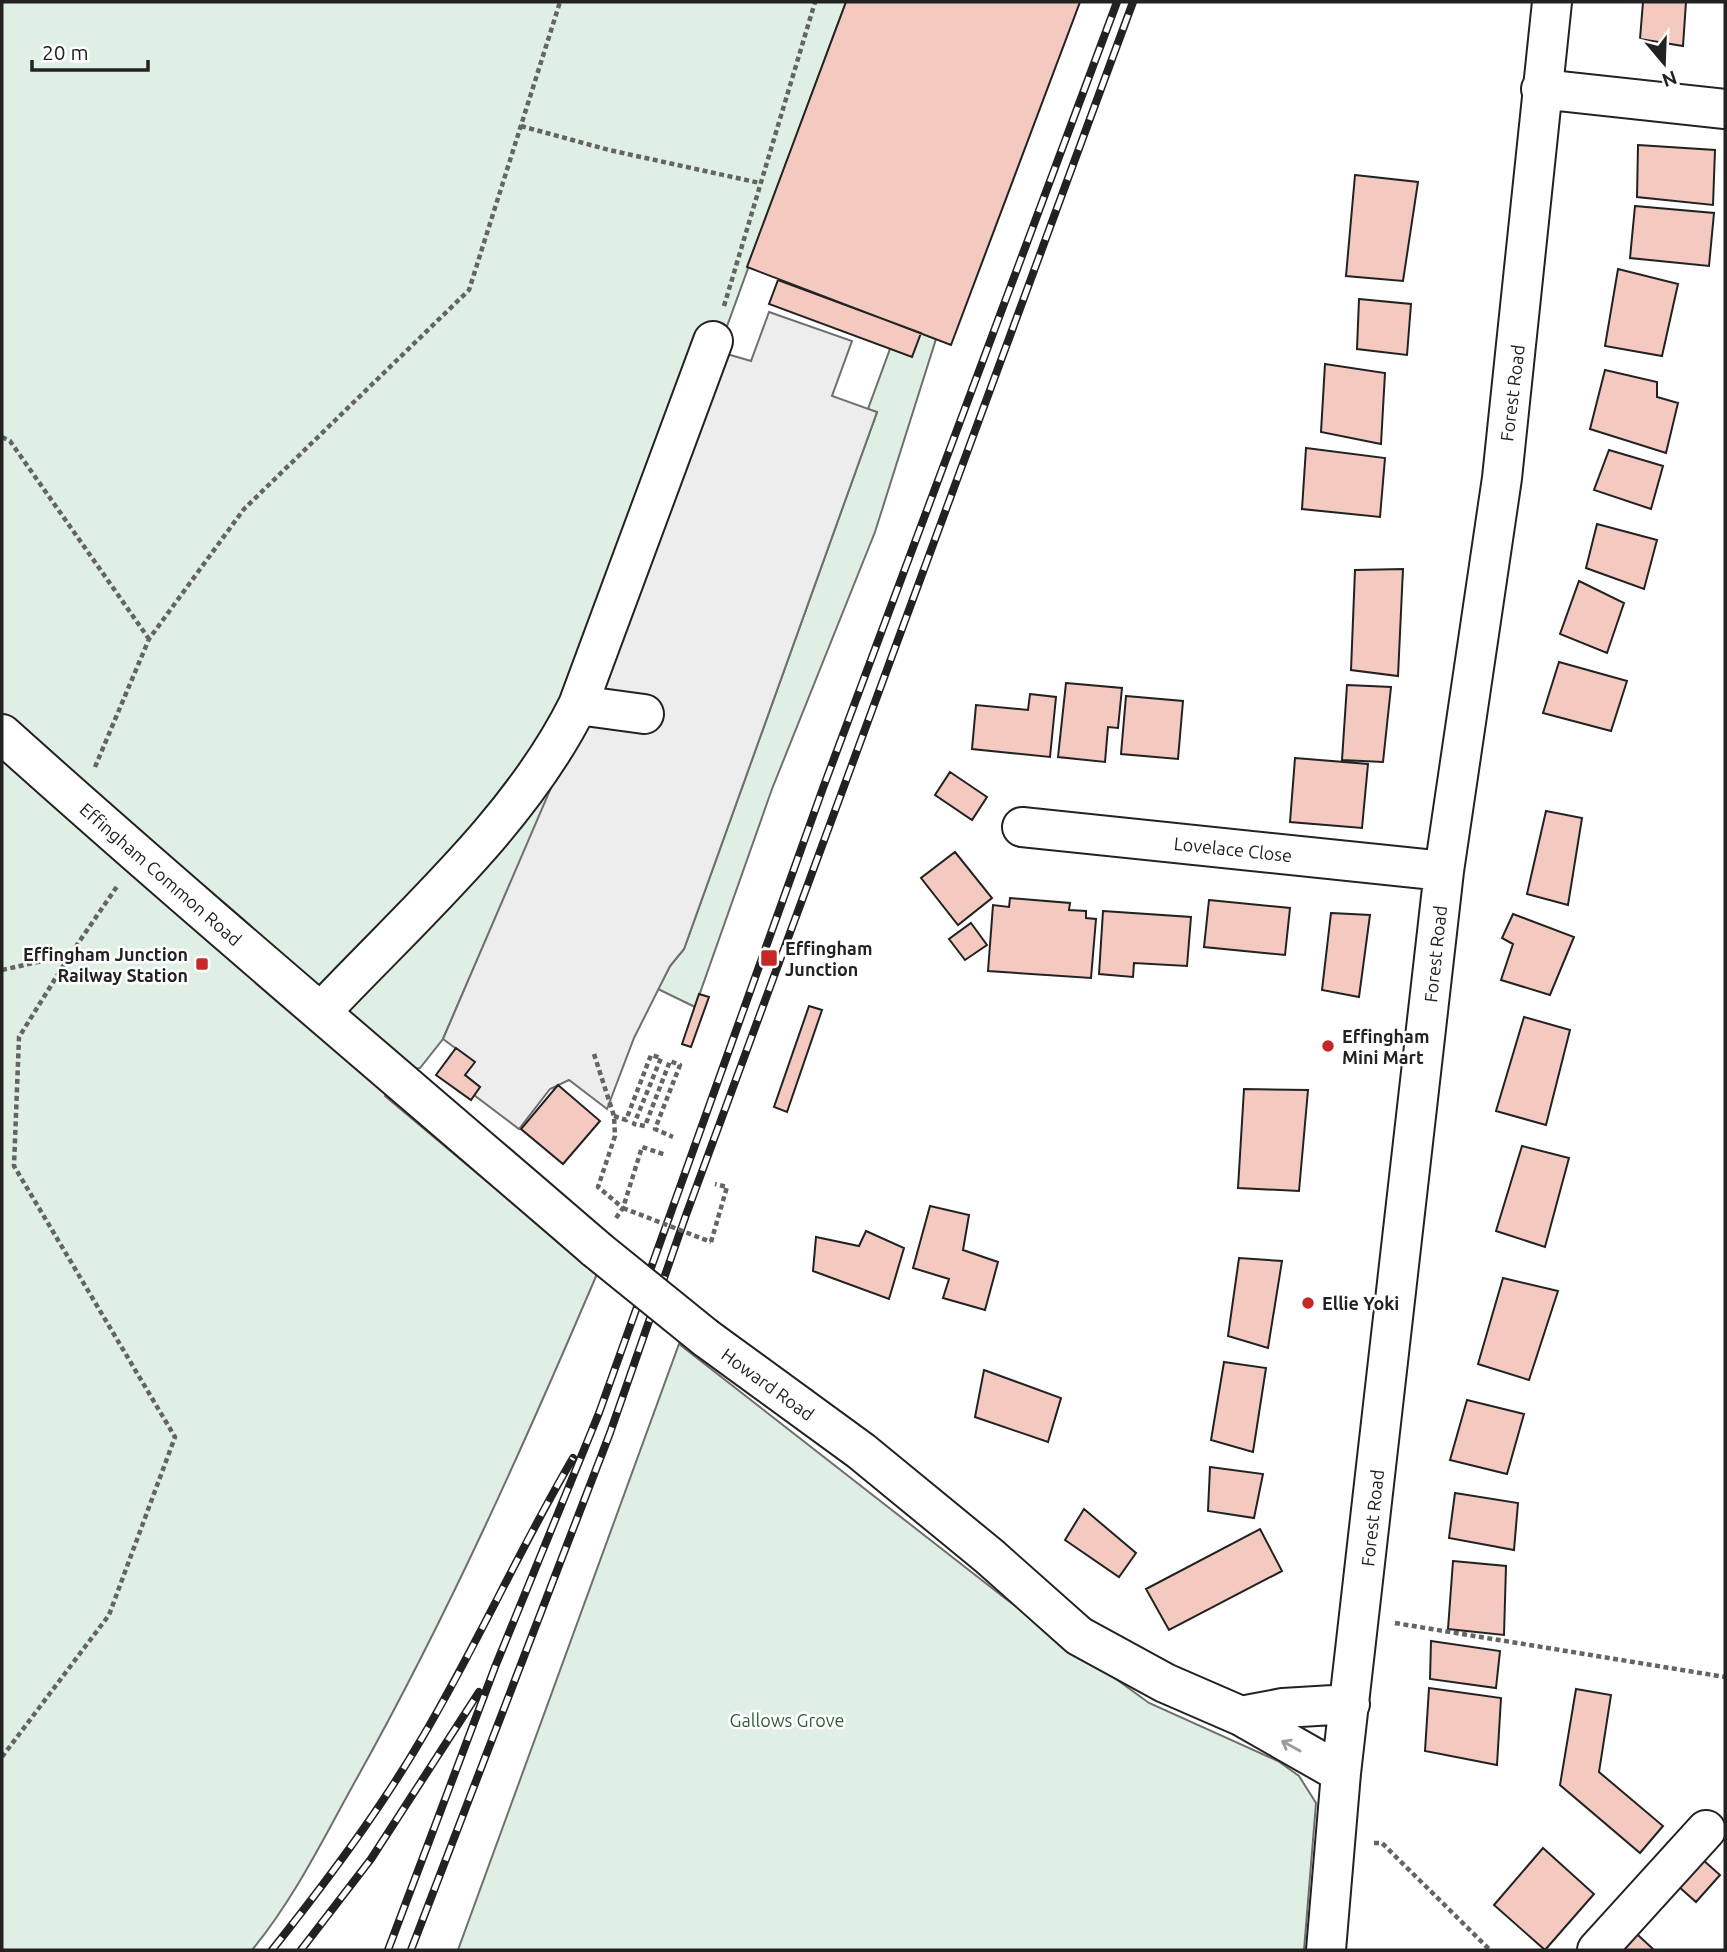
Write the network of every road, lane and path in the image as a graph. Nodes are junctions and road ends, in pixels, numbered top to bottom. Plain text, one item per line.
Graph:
1 (560, 2) edge
2 (815, 2) edge
3 (1552, 2) edge
4 (1541, 89) junction
5 (1725, 109) edge
6 (521, 126) junction
7 (761, 183) junction
8 (713, 341) joint
9 (2, 437) edge
10 (149, 639) junction
11 (578, 705) junction
12 (644, 714) dead end
13 (2, 734) edge
14 (93, 772) dead end
15 (1022, 827) dead end
16 (137, 856) junction
17 (1444, 871) junction
18 (70, 955) junction
19 (2, 970) edge
20 (321, 1012) junction
21 (594, 1055) dead end
22 (614, 1116) junction
23 (673, 1137) dead end
24 (666, 1155) dead end
25 (715, 1184) dead end
26 (623, 1208) junction
27 (1361, 1617) junction
28 (1725, 1678) edge
29 (1350, 1704) junction
30 (1241, 1716) junction
31 (2, 1757) edge
32 (1341, 1773) junction
33 (1706, 1830) dead end
34 (1335, 1839) junction
35 (1326, 1950) edge
36 (1490, 1950) edge
37 (1597, 1950) edge

1 - 6 path
2 - 7 path
3 - 4 street, Forest Road
4 - 5 street
4 - 17 street, Forest Road
6 - 7 path
6 - 10 path
7 - 8 path
8 - 11 street
9 - 10 path
10 - 14 path
11 - 12 street
11 - 20 street
13 - 16 street, Effingham Common Road
15 - 17 street, Lovelace Close
16 - 18 path
16 - 20 street, Effingham Common Road
17 - 27 street, Forest Road
18 - 19 path
18 - 31 path
20 - 30 street, Howard Road, bridge
21 - 22 path
22 - 23 path
22 - 26 path
24 - 26 path
25 - 26 path, bridge
27 - 28 path
27 - 29 street, Forest Road
29 - 30 street
29 - 32 street, Forest Road
32 -> 30 street, Howard Road
32 - 34 street, Forest Road
33 - 37 street
34 - 35 street, Forest Road
34 - 36 path

